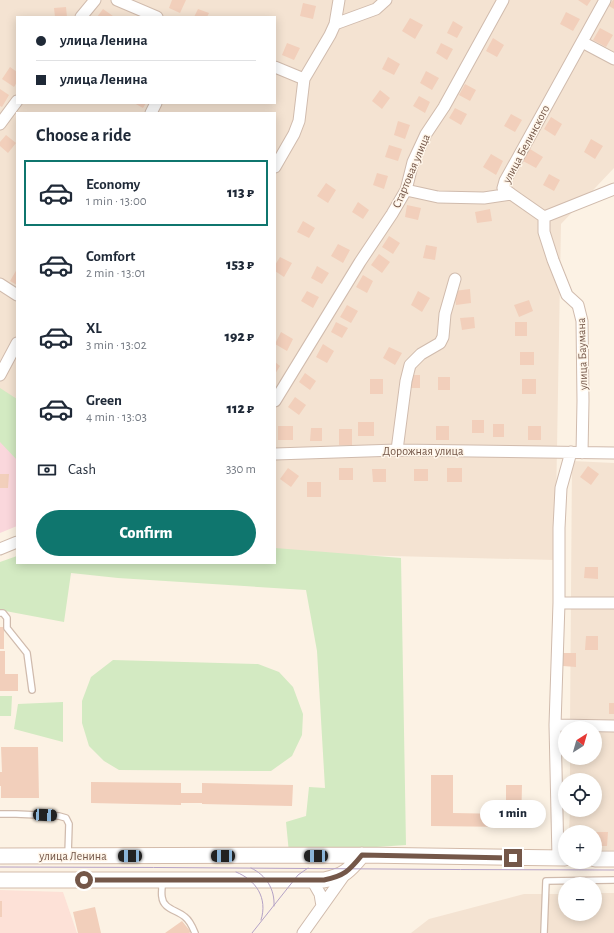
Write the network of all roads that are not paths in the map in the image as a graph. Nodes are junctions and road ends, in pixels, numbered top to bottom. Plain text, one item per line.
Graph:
1 (95, 0) edge
2 (118, 0) edge
3 (339, 0) edge
4 (386, 0) edge
5 (503, 0) edge
6 (605, 0) edge
7 (82, 16) edge
8 (155, 16) edge
9 (334, 24) junction
10 (582, 42) junction
11 (614, 59) edge
12 (276, 67) edge
13 (304, 80) junction
14 (16, 102) edge
15 (0, 124) edge
16 (276, 165) edge
17 (406, 190) junction
18 (614, 190) edge
19 (511, 194) junction
20 (544, 217) junction
21 (455, 279) dead end
22 (0, 284) edge
23 (16, 294) edge
24 (16, 345) edge
25 (0, 375) edge
26 (276, 399) edge
27 (397, 450) junction
28 (576, 453) junction
29 (614, 453) edge
30 (276, 454) edge
31 (16, 542) edge
32 (0, 549) edge
33 (559, 603) junction
34 (614, 603) edge
35 (0, 613) edge
36 (32, 690) dead end
37 (555, 725) junction
38 (614, 726) edge
39 (0, 814) edge
40 (560, 825) edge
41 (362, 855) junction
42 (0, 856) edge
43 (68, 856) junction
44 (558, 858) edge
45 (602, 858) edge
46 (614, 859) edge
47 (345, 874) junction
48 (0, 880) edge
49 (163, 880) junction
50 (312, 880) junction
51 (614, 880) edge
52 (322, 906) junction
53 (195, 933) edge
54 (303, 933) edge
55 (544, 933) edge

1 - 7 street
2 - 8 street
3 - 9 street
4 - 9 street
5 - 17 street, Стартовая улица
6 - 10 street, улица Белинского
9 - 13 street
10 - 11 street
10 - 19 street, улица Белинского
12 - 13 street
13 - 16 street
14 - 15 street
17 - 19 street, улица Белинского
17 - 26 street, Стартовая улица
18 - 20 street
19 - 20 street
20 - 28 street, улица Баумана
21 - 27 street
22 - 23 street
24 - 25 street
27 - 28 street, Дорожная улица
27 - 30 street, Дорожная улица
28 - 29 street, Дорожная улица
28 - 33 street, улица Баумана
31 - 32 street
33 - 34 street
33 - 37 street, улица Баумана
35 - 36 lane
37 - 38 street
37 - 40 street, улица Баумана
39 - 43 lane
41 - 43 main road, улица Ленина
41 - 44 main road, улица Ленина
41 - 47 main road
42 - 43 main road, улица Ленина
45 - 46 main road
47 - 50 main road, улица Ленина
47 - 52 street
48 - 49 main road, улица Ленина
49 - 50 main road, улица Ленина
49 - 53 lane
50 - 52 street
51 - 55 lane
52 - 54 street

